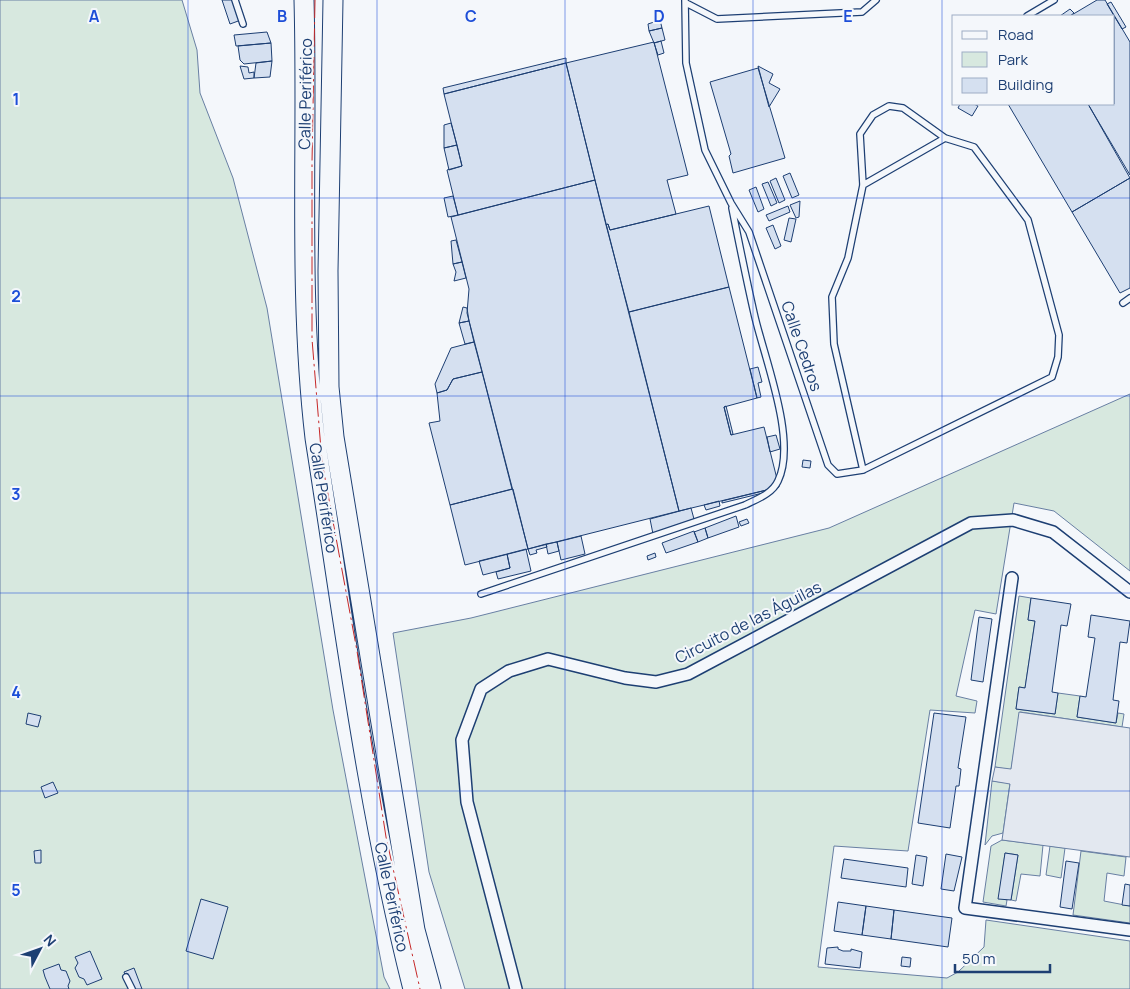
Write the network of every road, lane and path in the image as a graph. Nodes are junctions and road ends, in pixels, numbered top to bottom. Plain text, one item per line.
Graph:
1 (234, 0) edge
2 (332, 0) edge
3 (876, 0) edge
4 (1054, 0) edge
5 (303, 1) edge
6 (686, 1) edge
7 (1042, 3) edge
8 (1027, 15) edge
9 (243, 24) dead end
10 (945, 138) junction
11 (863, 185) junction
12 (731, 203) junction
13 (1130, 298) edge
14 (1123, 303) dead end
15 (863, 470) junction
16 (1012, 578) dead end
17 (1130, 592) edge
18 (481, 594) dead end
19 (1130, 930) edge
20 (126, 977) dead end
21 (132, 989) edge
22 (413, 989) edge
23 (431, 989) edge
24 (516, 989) edge

1 - 9 lane
2 - 23 highway, Calle Periférico
3 - 6 lane
4 - 7 lane
5 - 22 highway, Calle Periférico
6 - 12 lane, Calle Cedros
7 - 8 lane
10 - 11 lane
10 - 11 lane
10 - 15 lane, Calle Cedros
11 - 15 lane
12 - 15 lane, Calle Cedros
12 - 18 lane
13 - 14 lane
16 - 19 street
17 - 24 street, Circuito de las Águilas
20 - 21 lane

